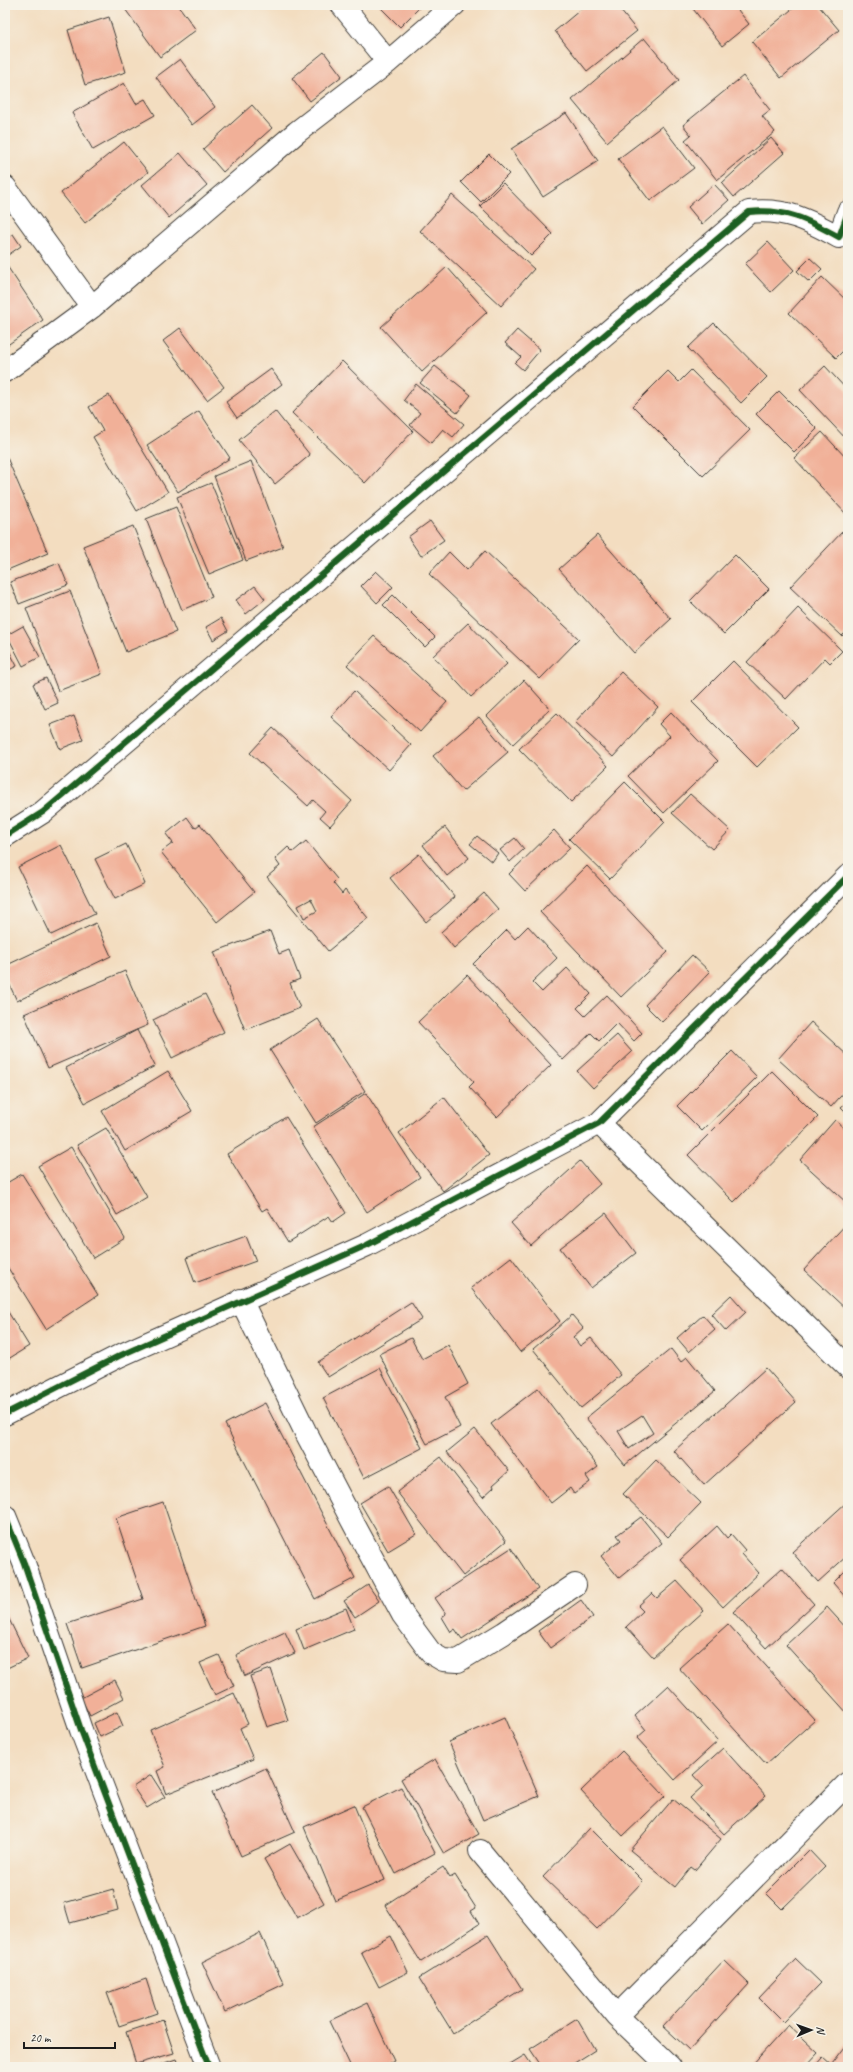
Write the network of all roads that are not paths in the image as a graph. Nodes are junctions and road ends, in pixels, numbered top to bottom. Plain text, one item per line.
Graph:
1 (342, 5) edge
2 (454, 5) edge
3 (388, 62) junction
4 (5, 187) edge
5 (848, 212) edge
6 (844, 242) edge
7 (92, 307) junction
8 (5, 371) edge
9 (5, 836) edge
10 (848, 876) edge
11 (599, 1123) junction
12 (241, 1300) junction
13 (848, 1367) edge
14 (5, 1414) edge
15 (5, 1516) edge
16 (575, 1585) dead end
17 (848, 1783) edge
18 (480, 1851) dead end
19 (617, 2016) junction
20 (209, 2067) edge
21 (670, 2067) edge

1 - 3 street
2 - 3 street
3 - 7 street
4 - 7 street
5 - 6 street
6 - 9 street
7 - 8 street
10 - 11 street
11 - 12 street
11 - 13 street
12 - 14 street
12 - 16 street
15 - 20 street
17 - 19 street
18 - 19 street
19 - 21 street

